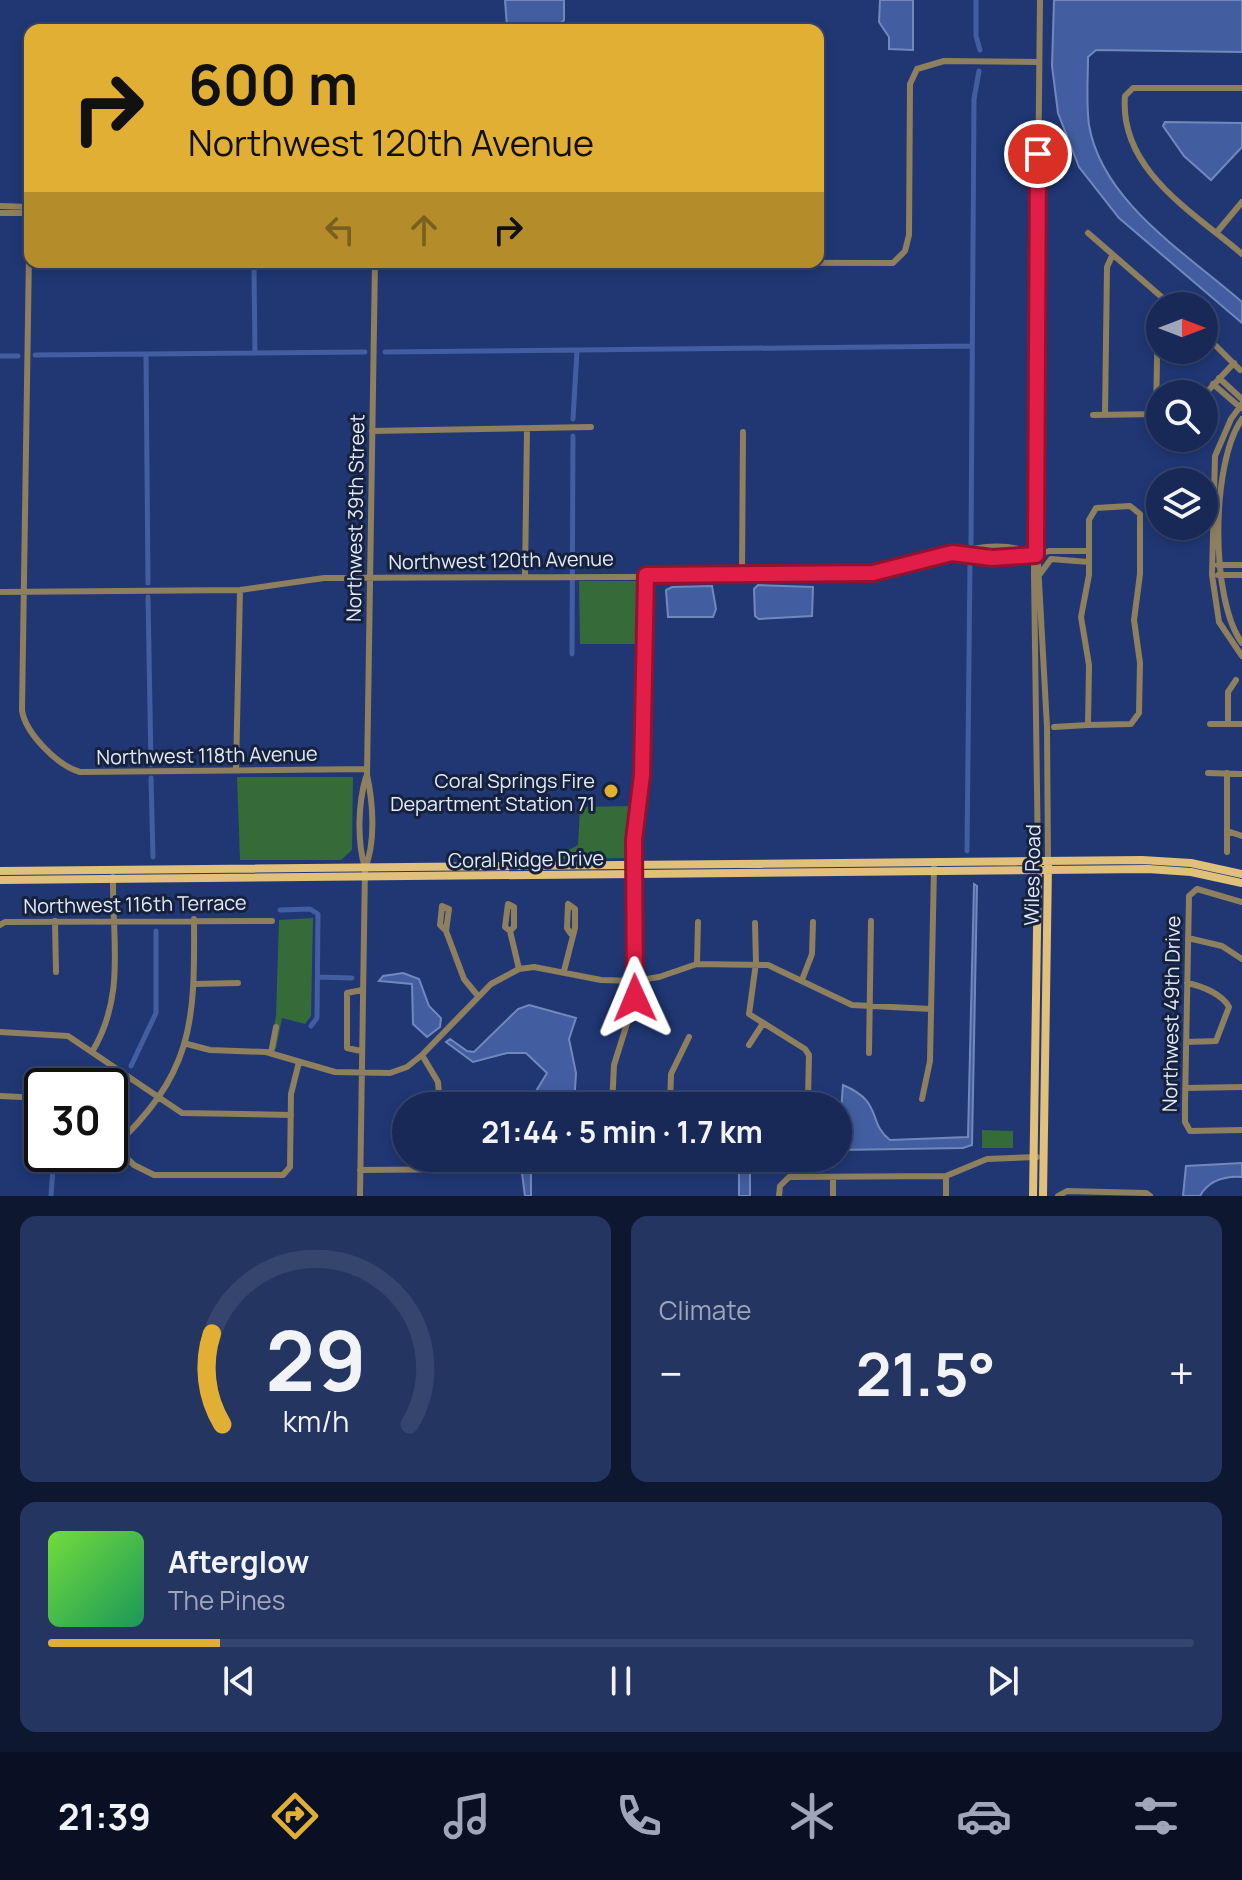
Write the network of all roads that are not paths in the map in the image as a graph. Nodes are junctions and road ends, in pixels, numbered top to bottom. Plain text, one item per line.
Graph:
1 (1040, 0) edge
2 (1038, 62) junction
3 (1242, 88) edge
4 (1242, 202) edge
5 (0, 206) edge
6 (24, 207) edge
7 (0, 213) edge
8 (24, 213) edge
9 (1217, 232) junction
10 (1088, 233) dead end
11 (1242, 254) edge
12 (1112, 256) junction
13 (824, 265) edge
14 (29, 268) edge
15 (375, 268) edge
16 (1156, 292) edge
17 (1218, 348) edge
18 (1234, 363) junction
19 (1240, 370) dead end
20 (1217, 380) edge
21 (1218, 383) edge
22 (1241, 405) edge
23 (1146, 414) edge
24 (1093, 415) dead end
25 (1105, 415) junction
26 (1242, 419) edge
27 (559, 427) dead end
28 (527, 429) junction
29 (372, 431) junction
30 (743, 432) dead end
31 (1036, 555) junction
32 (1076, 555) junction
33 (1089, 556) junction
34 (1212, 565) junction
35 (1221, 565) junction
36 (1242, 565) edge
37 (742, 574) junction
38 (1040, 574) junction
39 (646, 575) junction
40 (1212, 575) junction
41 (1221, 575) junction
42 (1242, 575) edge
43 (525, 576) junction
44 (370, 578) junction
45 (240, 590) junction
46 (0, 592) edge
47 (23, 593) junction
48 (1242, 643) edge
49 (1242, 656) edge
50 (1236, 680) dead end
51 (1210, 724) dead end
52 (1228, 724) junction
53 (1242, 724) edge
54 (1088, 725) junction
55 (1054, 727) dead end
56 (236, 770) junction
57 (367, 772) junction
58 (1208, 773) dead end
59 (1227, 773) junction
60 (1242, 774) edge
61 (1227, 831) junction
62 (1242, 836) edge
63 (1227, 852) dead end
64 (1043, 866) junction
65 (934, 867) junction
66 (232, 869) junction
67 (634, 870) junction
68 (0, 871) edge
69 (365, 873) junction
70 (113, 874) junction
71 (1242, 874) edge
72 (216, 878) junction
73 (0, 880) edge
74 (1242, 883) edge
75 (1242, 902) edge
76 (194, 919) junction
77 (113, 920) junction
78 (55, 921) junction
79 (272, 921) dead end
80 (871, 921) dead end
81 (698, 922) dead end
82 (813, 922) dead end
83 (755, 923) dead end
84 (0, 925) edge
85 (446, 931) dead end
86 (510, 931) dead end
87 (571, 934) dead end
88 (1188, 938) junction
89 (1242, 959) edge
90 (756, 963) junction
91 (697, 964) junction
92 (519, 969) junction
93 (564, 971) junction
94 (56, 972) dead end
95 (802, 980) junction
96 (634, 981) junction
97 (238, 983) dead end
98 (1187, 983) junction
99 (195, 984) junction
100 (362, 990) junction
101 (478, 996) junction
102 (870, 1007) junction
103 (931, 1009) junction
104 (762, 1025) junction
105 (276, 1027) dead end
106 (0, 1032) edge
107 (689, 1037) dead end
108 (1187, 1042) junction
109 (187, 1044) junction
110 (749, 1045) dead end
111 (361, 1051) junction
112 (92, 1052) junction
113 (271, 1053) junction
114 (869, 1053) dead end
115 (422, 1055) junction
116 (299, 1062) junction
117 (360, 1073) junction
118 (1242, 1087) edge
119 (1186, 1088) junction
120 (439, 1092) edge
121 (613, 1092) edge
122 (670, 1092) edge
123 (808, 1092) edge
124 (0, 1096) edge
125 (24, 1097) edge
126 (157, 1098) junction
127 (922, 1099) dead end
128 (291, 1115) junction
129 (1242, 1130) edge
130 (128, 1131) edge
131 (1039, 1158) junction
132 (128, 1161) edge
133 (360, 1170) junction
134 (392, 1170) edge
135 (946, 1176) junction
136 (833, 1177) junction
137 (360, 1196) edge
138 (779, 1196) edge
139 (833, 1196) edge
140 (946, 1196) edge
141 (1033, 1196) edge
142 (1043, 1196) edge
143 (1058, 1196) edge
144 (1150, 1196) edge

1 - 2 street, Wiles Road
2 - 13 street
2 - 31 street, Wiles Road
3 - 9 street
4 - 9 street
5 - 6 street
7 - 8 street
9 - 11 street
10 - 12 street
12 - 16 street
12 - 25 street
14 - 47 street
15 - 29 street, Northwest 39th Street
17 - 18 street
18 - 19 street
18 - 20 street
21 - 22 street
22 - 34 street
23 - 25 street
24 - 25 street
26 - 35 street
27 - 28 street
28 - 29 street
28 - 43 street
29 - 44 street, Northwest 39th Street
30 - 37 street
31 - 32 street, Northwest 120th Avenue
31 - 37 street, Northwest 120th Avenue
31 - 38 street, Wiles Road
31 - 64 street, Wiles Road
32 - 33 street
32 - 33 street
32 - 38 street
33 - 54 street
33 - 54 street
34 - 35 street
34 - 40 street
35 - 36 street
35 - 41 street
37 - 39 street, Northwest 120th Avenue
38 - 64 street, Wiles Road
39 - 43 street, Northwest 120th Avenue
39 - 67 street
40 - 41 street
40 - 49 street
41 - 42 street
41 - 48 street
43 - 44 street, Northwest 120th Avenue
44 - 45 street, Northwest 120th Avenue
44 - 57 street, Northwest 39th Street
45 - 47 street, Northwest 120th Avenue
45 - 56 street
46 - 47 street, Northwest 120th Avenue
47 - 56 street, Northwest 118th Avenue
50 - 52 street
51 - 52 street
52 - 53 street
54 - 55 street
56 - 57 street, Northwest 118th Avenue
57 - 69 street, Northwest 39th Street
58 - 59 street
59 - 60 street
59 - 61 street
61 - 62 street
61 - 63 street
64 - 65 main road, Coral Ridge Drive
64 - 71 main road, Coral Ridge Drive
64 - 74 main road, Coral Ridge Drive
64 - 131 main road, Wiles Road
65 - 67 main road, Coral Ridge Drive
65 - 103 street
66 - 69 main road, Coral Ridge Drive
66 - 70 main road, Coral Ridge Drive
66 - 72 main road
67 - 69 main road, Coral Ridge Drive
67 - 96 street
68 - 70 main road, Coral Ridge Drive
69 - 72 main road, Coral Ridge Drive
69 - 100 street, Northwest 39th Street
70 - 72 main road, Coral Ridge Drive
70 - 73 main road, Coral Ridge Drive
70 - 77 street
75 - 88 street, Northwest 49th Drive
76 - 77 street, Northwest 116th Terrace
76 - 79 street, Northwest 116th Terrace
76 - 99 street
77 - 78 street, Northwest 116th Terrace
77 - 112 street
78 - 84 street, Northwest 116th Terrace
78 - 94 street
80 - 102 street
81 - 91 street
82 - 95 street
83 - 90 street
85 - 101 street
86 - 92 street
87 - 93 street
88 - 89 street
88 - 98 street, Northwest 49th Drive
90 - 91 street
90 - 95 street
90 - 104 street
91 - 96 street
92 - 93 street
92 - 101 street
93 - 96 street
95 - 102 street
96 - 121 street
97 - 99 street
98 - 108 street, Northwest 49th Drive
98 - 108 street
99 - 109 street
100 - 111 street, Northwest 39th Street
100 - 111 street
101 - 115 street
102 - 103 street
102 - 114 street
103 - 127 street
104 - 110 street
104 - 123 street
105 - 113 street
106 - 112 street
107 - 122 street
108 - 119 street, Northwest 49th Drive
109 - 113 street
109 - 126 street
111 - 117 street, Northwest 39th Street
112 - 126 street
113 - 116 street
115 - 117 street
115 - 120 street
116 - 117 street
116 - 128 street
117 - 133 street, Northwest 39th Street
118 - 119 street
119 - 129 street, Northwest 49th Drive
124 - 125 street
126 - 128 street
126 - 130 street
128 - 132 street
131 - 135 street
131 - 141 main road, Wiles Road
131 - 142 main road, Wiles Road
133 - 134 street
133 - 137 street, Northwest 39th Street
135 - 136 street
135 - 140 street
136 - 138 street
136 - 139 street
143 - 144 street

